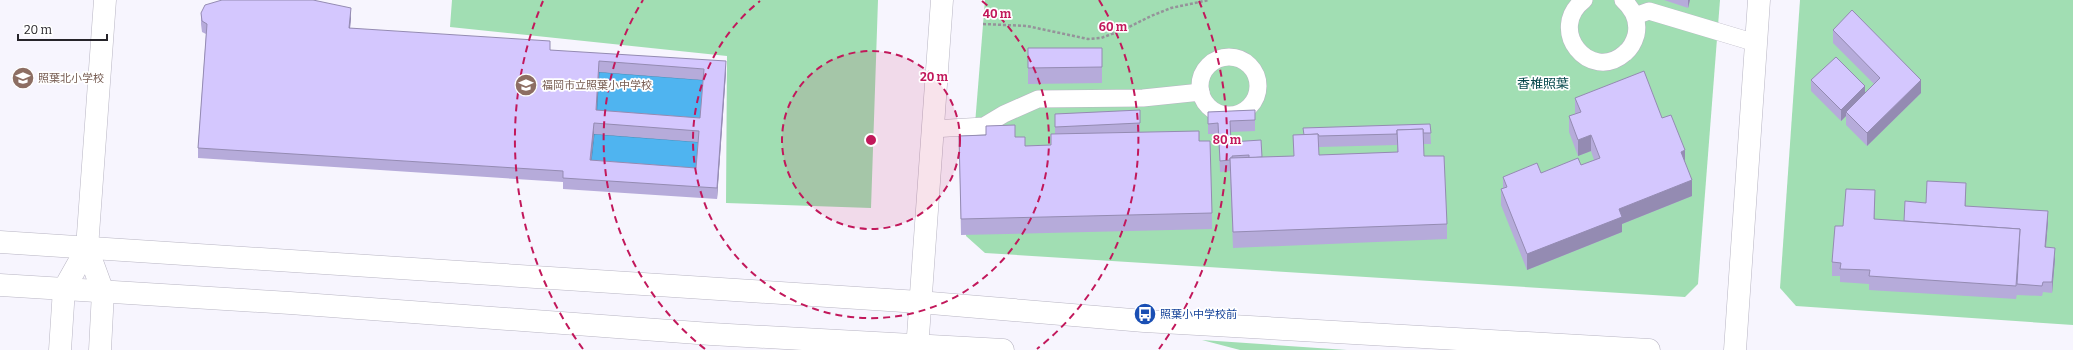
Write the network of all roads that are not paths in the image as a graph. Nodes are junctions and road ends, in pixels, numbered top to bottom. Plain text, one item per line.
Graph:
1 (105, 0) edge
2 (942, 0) edge
3 (1584, 0) edge
4 (1623, 0) edge
5 (1759, 0) edge
6 (1635, 16) junction
7 (1756, 43) junction
8 (1201, 92) dead end
9 (932, 129) junction
10 (0, 242) edge
11 (87, 248) junction
12 (0, 285) edge
13 (64, 289) junction
14 (103, 292) junction
15 (919, 302) junction
16 (917, 347) edge
17 (60, 350) edge
18 (100, 350) edge
19 (1003, 350) edge
20 (1649, 350) edge
21 (1735, 350) edge

1 - 11 street
2 - 9 street
3 - 6 lane
4 - 6 lane
5 - 7 street
6 - 7 lane
7 - 21 street
8 - 9 lane
9 - 15 street
10 - 11 street
11 - 13 street
11 - 14 street
11 - 15 street
12 - 13 street
13 - 14 street
13 - 17 street
14 - 16 street
14 - 18 street
15 - 16 street
15 - 20 street
16 - 19 street

